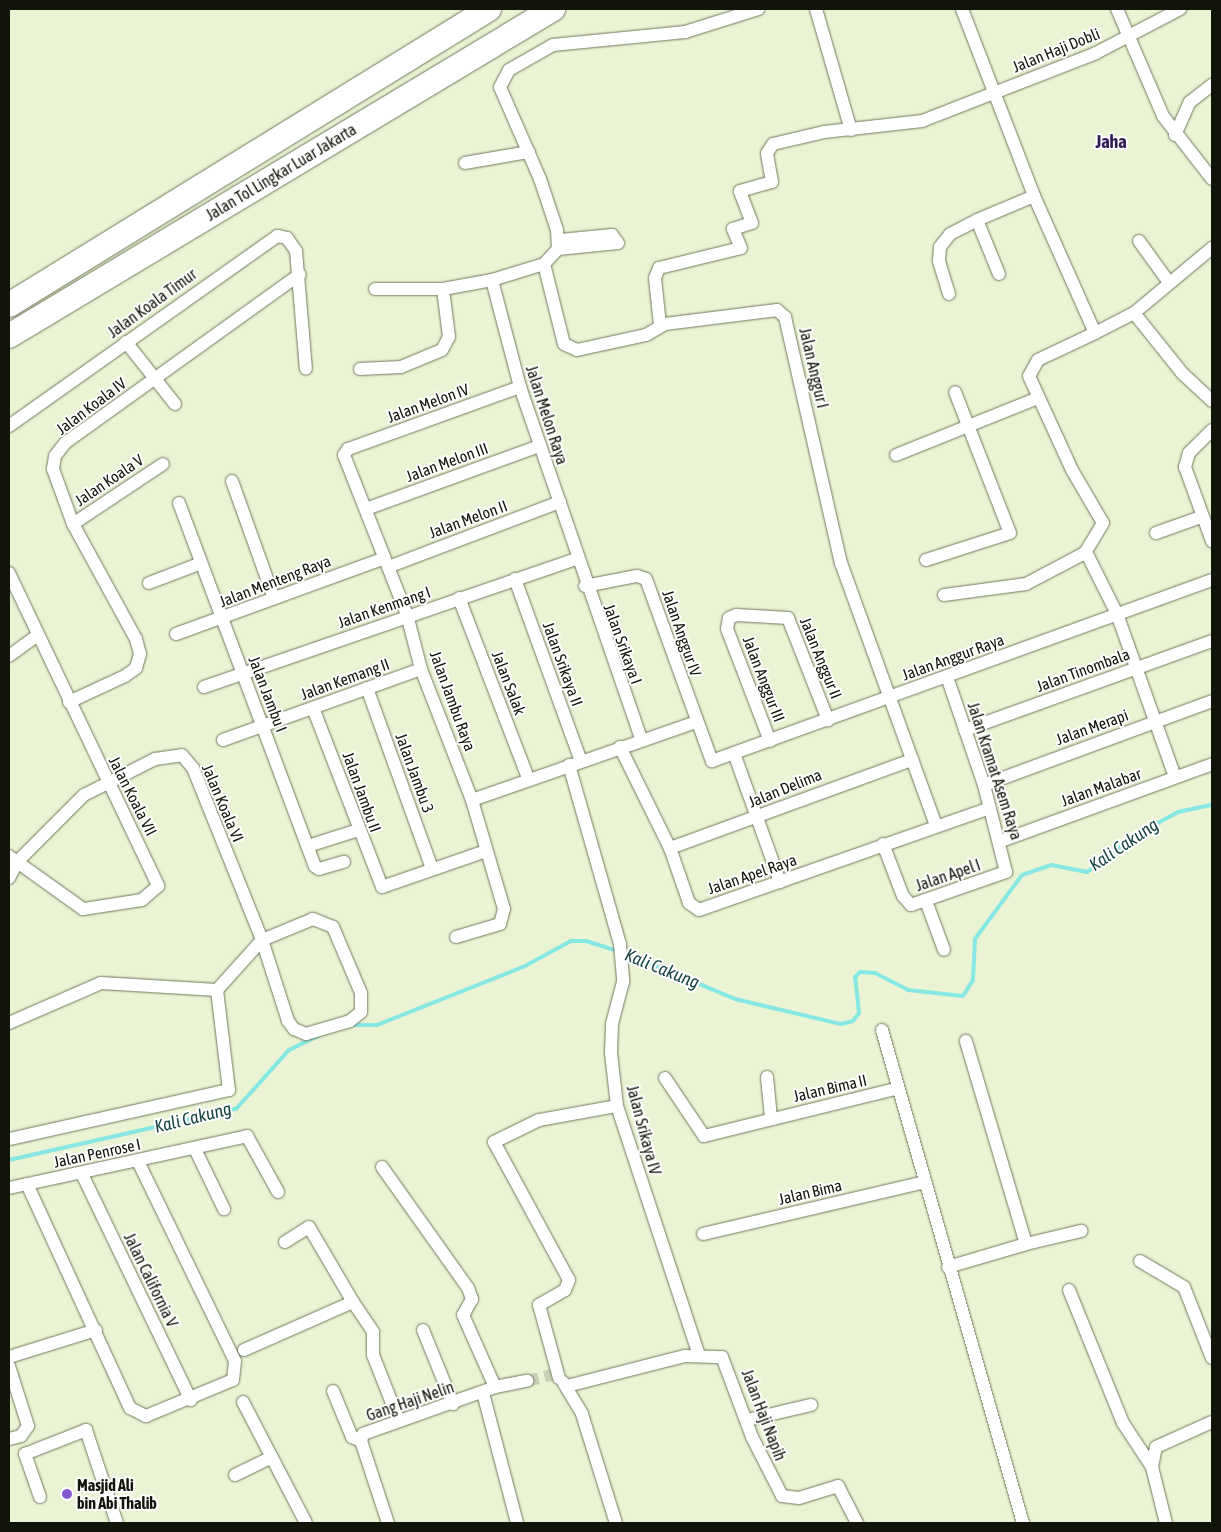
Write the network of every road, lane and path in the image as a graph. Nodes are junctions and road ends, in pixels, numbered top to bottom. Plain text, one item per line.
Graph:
1 (489, 9) edge
2 (554, 9) edge
3 (758, 9) edge
4 (816, 9) edge
5 (962, 9) edge
6 (1117, 9) edge
7 (1180, 9) edge
8 (1131, 36) junction
9 (1212, 85) edge
10 (994, 93) junction
11 (851, 130) junction
12 (1175, 135) junction
13 (529, 152) junction
14 (465, 164) dead end
15 (1212, 179) edge
16 (1034, 196) junction
17 (977, 220) junction
18 (1139, 241) dead end
19 (1212, 248) edge
20 (544, 264) junction
21 (300, 274) junction
22 (999, 274) dead end
23 (492, 280) junction
24 (1168, 281) junction
25 (376, 289) dead end
26 (443, 289) junction
27 (950, 294) dead end
28 (9, 305) edge
29 (1134, 312) junction
30 (660, 326) junction
31 (1095, 332) junction
32 (9, 336) edge
33 (126, 342) junction
34 (306, 369) dead end
35 (360, 370) dead end
36 (155, 379) junction
37 (520, 387) junction
38 (955, 392) dead end
39 (1038, 398) junction
40 (1212, 401) edge
41 (175, 404) dead end
42 (9, 426) edge
43 (967, 426) junction
44 (1212, 430) edge
45 (539, 446) junction
46 (348, 449) joint
47 (896, 455) dead end
48 (163, 464) dead end
49 (232, 481) dead end
50 (560, 502) junction
51 (179, 504) dead end
52 (366, 509) junction
53 (1201, 517) junction
54 (73, 524) junction
55 (1156, 533) dead end
56 (1212, 541) edge
57 (1084, 555) junction
58 (576, 559) junction
59 (926, 560) dead end
60 (386, 562) junction
61 (199, 564) junction
62 (9, 573) edge
63 (515, 579) junction
64 (1212, 580) edge
65 (149, 583) dead end
66 (585, 586) junction
67 (944, 595) dead end
68 (274, 598) junction
69 (459, 598) junction
70 (1117, 614) junction
71 (406, 616) junction
72 (221, 618) junction
73 (727, 629) joint
74 (176, 634) dead end
75 (37, 636) junction
76 (1212, 641) edge
77 (9, 656) edge
78 (1137, 668) junction
79 (421, 669) junction
80 (243, 674) junction
81 (947, 677) junction
82 (204, 687) dead end
83 (367, 688) junction
84 (890, 698) junction
85 (1212, 700) edge
86 (69, 702) junction
87 (313, 708) junction
88 (828, 720) junction
89 (1155, 721) junction
90 (696, 722) junction
91 (262, 725) junction
92 (965, 730) junction
93 (641, 739) junction
94 (223, 740) dead end
95 (770, 741) junction
96 (620, 747) junction
97 (707, 756) joint
98 (736, 756) junction
99 (912, 760) junction
100 (575, 763) junction
101 (1212, 764) edge
102 (1175, 777) junction
103 (528, 780) junction
104 (107, 781) junction
105 (984, 784) junction
106 (472, 800) junction
107 (990, 808) junction
108 (756, 818) junction
109 (936, 825) junction
110 (358, 830) junction
111 (1001, 841) junction
112 (883, 844) junction
113 (308, 846) junction
114 (670, 848) junction
115 (486, 851) junction
116 (13, 859) edge
117 (344, 862) dead end
118 (432, 869) junction
119 (1003, 874) joint
120 (9, 878) edge
121 (780, 882) junction
122 (926, 901) junction
123 (456, 937) dead end
124 (262, 940) junction
125 (944, 950) dead end
126 (217, 990) junction
127 (9, 1023) edge
128 (882, 1030) dead end
129 (966, 1041) dead end
130 (767, 1077) dead end
131 (666, 1078) dead end
132 (896, 1089) junction
133 (617, 1106) junction
134 (771, 1118) junction
135 (9, 1139) edge
136 (195, 1149) junction
137 (138, 1161) junction
138 (382, 1167) dead end
139 (82, 1174) junction
140 (924, 1182) junction
141 (27, 1184) junction
142 (9, 1188) edge
143 (278, 1192) dead end
144 (224, 1208) dead end
145 (1081, 1231) dead end
146 (703, 1234) dead end
147 (285, 1242) dead end
148 (1026, 1244) junction
149 (1140, 1260) dead end
150 (948, 1267) junction
151 (1069, 1290) dead end
152 (353, 1302) junction
153 (96, 1330) junction
154 (423, 1330) dead end
155 (244, 1350) dead end
156 (698, 1353) junction
157 (9, 1357) edge
158 (1212, 1358) edge
159 (9, 1366) edge
160 (559, 1380) junction
161 (527, 1381) tunnel mouth
162 (489, 1390) junction
163 (333, 1391) dead end
164 (191, 1400) junction
165 (243, 1402) dead end
166 (452, 1404) junction
167 (811, 1405) dead end
168 (747, 1420) junction
169 (399, 1421) junction
170 (1212, 1422) edge
171 (9, 1439) edge
172 (361, 1441) junction
173 (272, 1457) junction
174 (1152, 1467) junction
175 (235, 1475) dead end
176 (40, 1498) dead end
177 (117, 1523) edge
178 (306, 1523) edge
179 (388, 1523) edge
180 (518, 1523) edge
181 (616, 1523) edge
182 (857, 1523) edge
183 (1023, 1523) edge
184 (1166, 1523) edge

1 - 28 highway, Jalan Tol Lingkar Luar Jakarta
2 - 32 highway, Jalan Tol Lingkar Luar Jakarta
3 - 13 street
4 - 11 street
5 - 10 street
6 - 8 street
7 - 8 street, Jalan Haji Dobli
8 - 10 street, Jalan Haji Dobli
8 - 12 street
9 - 12 street
10 - 11 street, Jalan Haji Dobli
10 - 16 street
11 - 30 street, Jalan Haji Dobli
12 - 15 street
13 - 14 street
13 - 20 street
16 - 17 street
16 - 31 street
17 - 22 street
17 - 27 street
18 - 24 street
19 - 24 street
20 - 23 street
20 - 30 street, Jalan Anggur I
21 - 33 street, Jalan Koala Timur
21 - 34 street, Jalan Koala Timur
21 - 36 street, Jalan Koala IV
23 - 26 street
23 - 37 street, Jalan Melon Raya
24 - 29 street
25 - 26 street
26 - 35 street
29 - 31 street
29 - 40 street
30 - 84 street, Jalan Anggur I
31 - 39 street
33 - 36 street
33 - 42 street, Jalan Koala Timur
36 - 41 street
36 - 54 street, Jalan Koala IV
37 - 45 street, Jalan Melon Raya
37 - 46 street, Jalan Melon IV
38 - 43 street
39 - 43 street
39 - 57 street
43 - 47 street
43 - 59 street
44 - 53 street
45 - 50 street, Jalan Melon Raya
45 - 52 street, Jalan Melon III
46 - 52 street, Jalan Jambu Raya
48 - 54 street, Jalan Koala V
49 - 68 street
50 - 58 street, Jalan Melon Raya
50 - 60 street, Jalan Melon II
51 - 61 street, Jalan Jambu I
52 - 60 street, Jalan Jambu Raya
53 - 55 street
53 - 56 street
54 - 86 street, Jalan Koala IV
57 - 67 street
57 - 70 street
58 - 63 street, Jalan Kenmang I
58 - 66 street, Jalan Srikaya I
60 - 68 street, Jalan Menteng Raya
60 - 71 street, Jalan Jambu Raya
61 - 65 street
61 - 72 street, Jalan Jambu I
62 - 75 street, Jalan Koala VII
63 - 69 street, Jalan Kenmang I
63 - 100 street, Jalan Srikaya II
64 - 70 street, Jalan Anggur Raya
66 - 90 street, Jalan Anggur IV
66 - 93 street, Jalan Srikaya I
68 - 72 street, Jalan Menteng Raya
69 - 71 street, Jalan Kenmang I
69 - 103 street, Jalan Salak
70 - 78 street
70 - 81 street, Jalan Anggur Raya
71 - 79 street, Jalan Jambu Raya
71 - 80 street, Jalan Kenmang I
72 - 74 street, Jalan Menteng Raya
72 - 80 street, Jalan Jambu I
73 - 88 street, Jalan Anggur II
73 - 95 street, Jalan Anggur III
75 - 77 street
75 - 86 street, Jalan Koala VII
76 - 78 street, Jalan Tinombala
78 - 89 street
78 - 92 street, Jalan Tinombala
79 - 83 street, Jalan Kemang II
79 - 106 street, Jalan Jambu Raya
80 - 82 street, Jalan Kenmang I
80 - 91 street, Jalan Jambu I
81 - 84 street, Jalan Anggur Raya
81 - 92 street, Jalan Kramat Asem Raya
83 - 87 street, Jalan Kemang II
83 - 118 street, Jalan Jambu 3
84 - 88 street, Jalan Anggur Raya
84 - 99 street, Jalan Anggur I
85 - 89 street, Jalan Merapi
86 - 104 street, Jalan Koala VII
87 - 91 street, Jalan Kemang II
87 - 110 street, Jalan Jambu II
88 - 95 street, Jalan Anggur Raya
89 - 102 street
89 - 105 street, Jalan Merapi
90 - 93 street
90 - 97 street, Jalan Anggur IV
91 - 94 street, Jalan Kemang II
91 - 113 street, Jalan Jambu I
92 - 105 street, Jalan Kramat Asem Raya
93 - 96 street
95 - 98 street, Jalan Anggur Raya
96 - 100 street
96 - 114 street, Jalan Apel Raya
97 - 98 street, Jalan Anggur Raya
98 - 108 street
99 - 108 street, Jalan Delima
99 - 109 street, Jalan Anggur I
100 - 103 street
100 - 133 street, Jalan Srikaya IV
101 - 102 street, Jalan Malabar
102 - 111 street, Jalan Malabar
103 - 106 street
104 - 116 street
104 - 116 street, Jalan Koala VII
104 - 124 street, Jalan Koala VI
105 - 107 street, Jalan Kramat Asem Raya
106 - 115 street, Jalan Jambu Raya
107 - 109 street, Jalan Apel Raya
107 - 111 street, Jalan Kramat Asem Raya
108 - 114 street, Jalan Delima
108 - 121 street
109 - 112 street, Jalan Apel Raya
110 - 113 street
110 - 118 street, Jalan Jambu II
111 - 119 street, Jalan Kramat Asem Raya
112 - 121 street, Jalan Apel Raya
112 - 122 street, Jalan Apel I
113 - 117 street, Jalan Jambu I
114 - 121 street, Jalan Apel Raya
115 - 118 street
115 - 123 street, Jalan Jambu Raya
116 - 120 street
119 - 122 street, Jalan Apel I
122 - 125 street
124 - 124 street
124 - 126 street
126 - 127 street
126 - 135 street
128 - 132 street
129 - 148 street
130 - 134 street, Jalan Bima II
131 - 134 street, Jalan Bima II
132 - 134 street, Jalan Bima II
132 - 140 street
133 - 156 street, Jalan Srikaya IV
133 - 160 street
136 - 137 street, Jalan Penrose I
136 - 143 street, Jalan Penrose I
136 - 144 street
137 - 139 street, Jalan Penrose I
137 - 164 street
138 - 162 street
139 - 141 street, Jalan Penrose I
139 - 164 street, Jalan California V
140 - 146 street, Jalan Bima
140 - 150 street
141 - 142 street, Jalan Penrose I
141 - 153 street
145 - 148 street
147 - 152 street
148 - 150 street
149 - 158 street
150 - 183 street
151 - 174 street
152 - 155 street
152 - 169 street
153 - 157 street
153 - 164 street
154 - 166 street
156 - 160 street
156 - 168 street, Jalan Haji Napih
159 - 171 street
160 - 181 street
161 - 162 street, Gang Haji Nelin
162 - 166 street, Gang Haji Nelin
162 - 180 street
163 - 172 street
165 - 173 street
166 - 169 street, Gang Haji Nelin
167 - 168 street
168 - 182 street, Jalan Haji Napih
169 - 172 street, Gang Haji Nelin
170 - 174 street
172 - 179 street, Gang Haji Nelin
173 - 175 street
173 - 178 street
174 - 184 street
176 - 177 street

